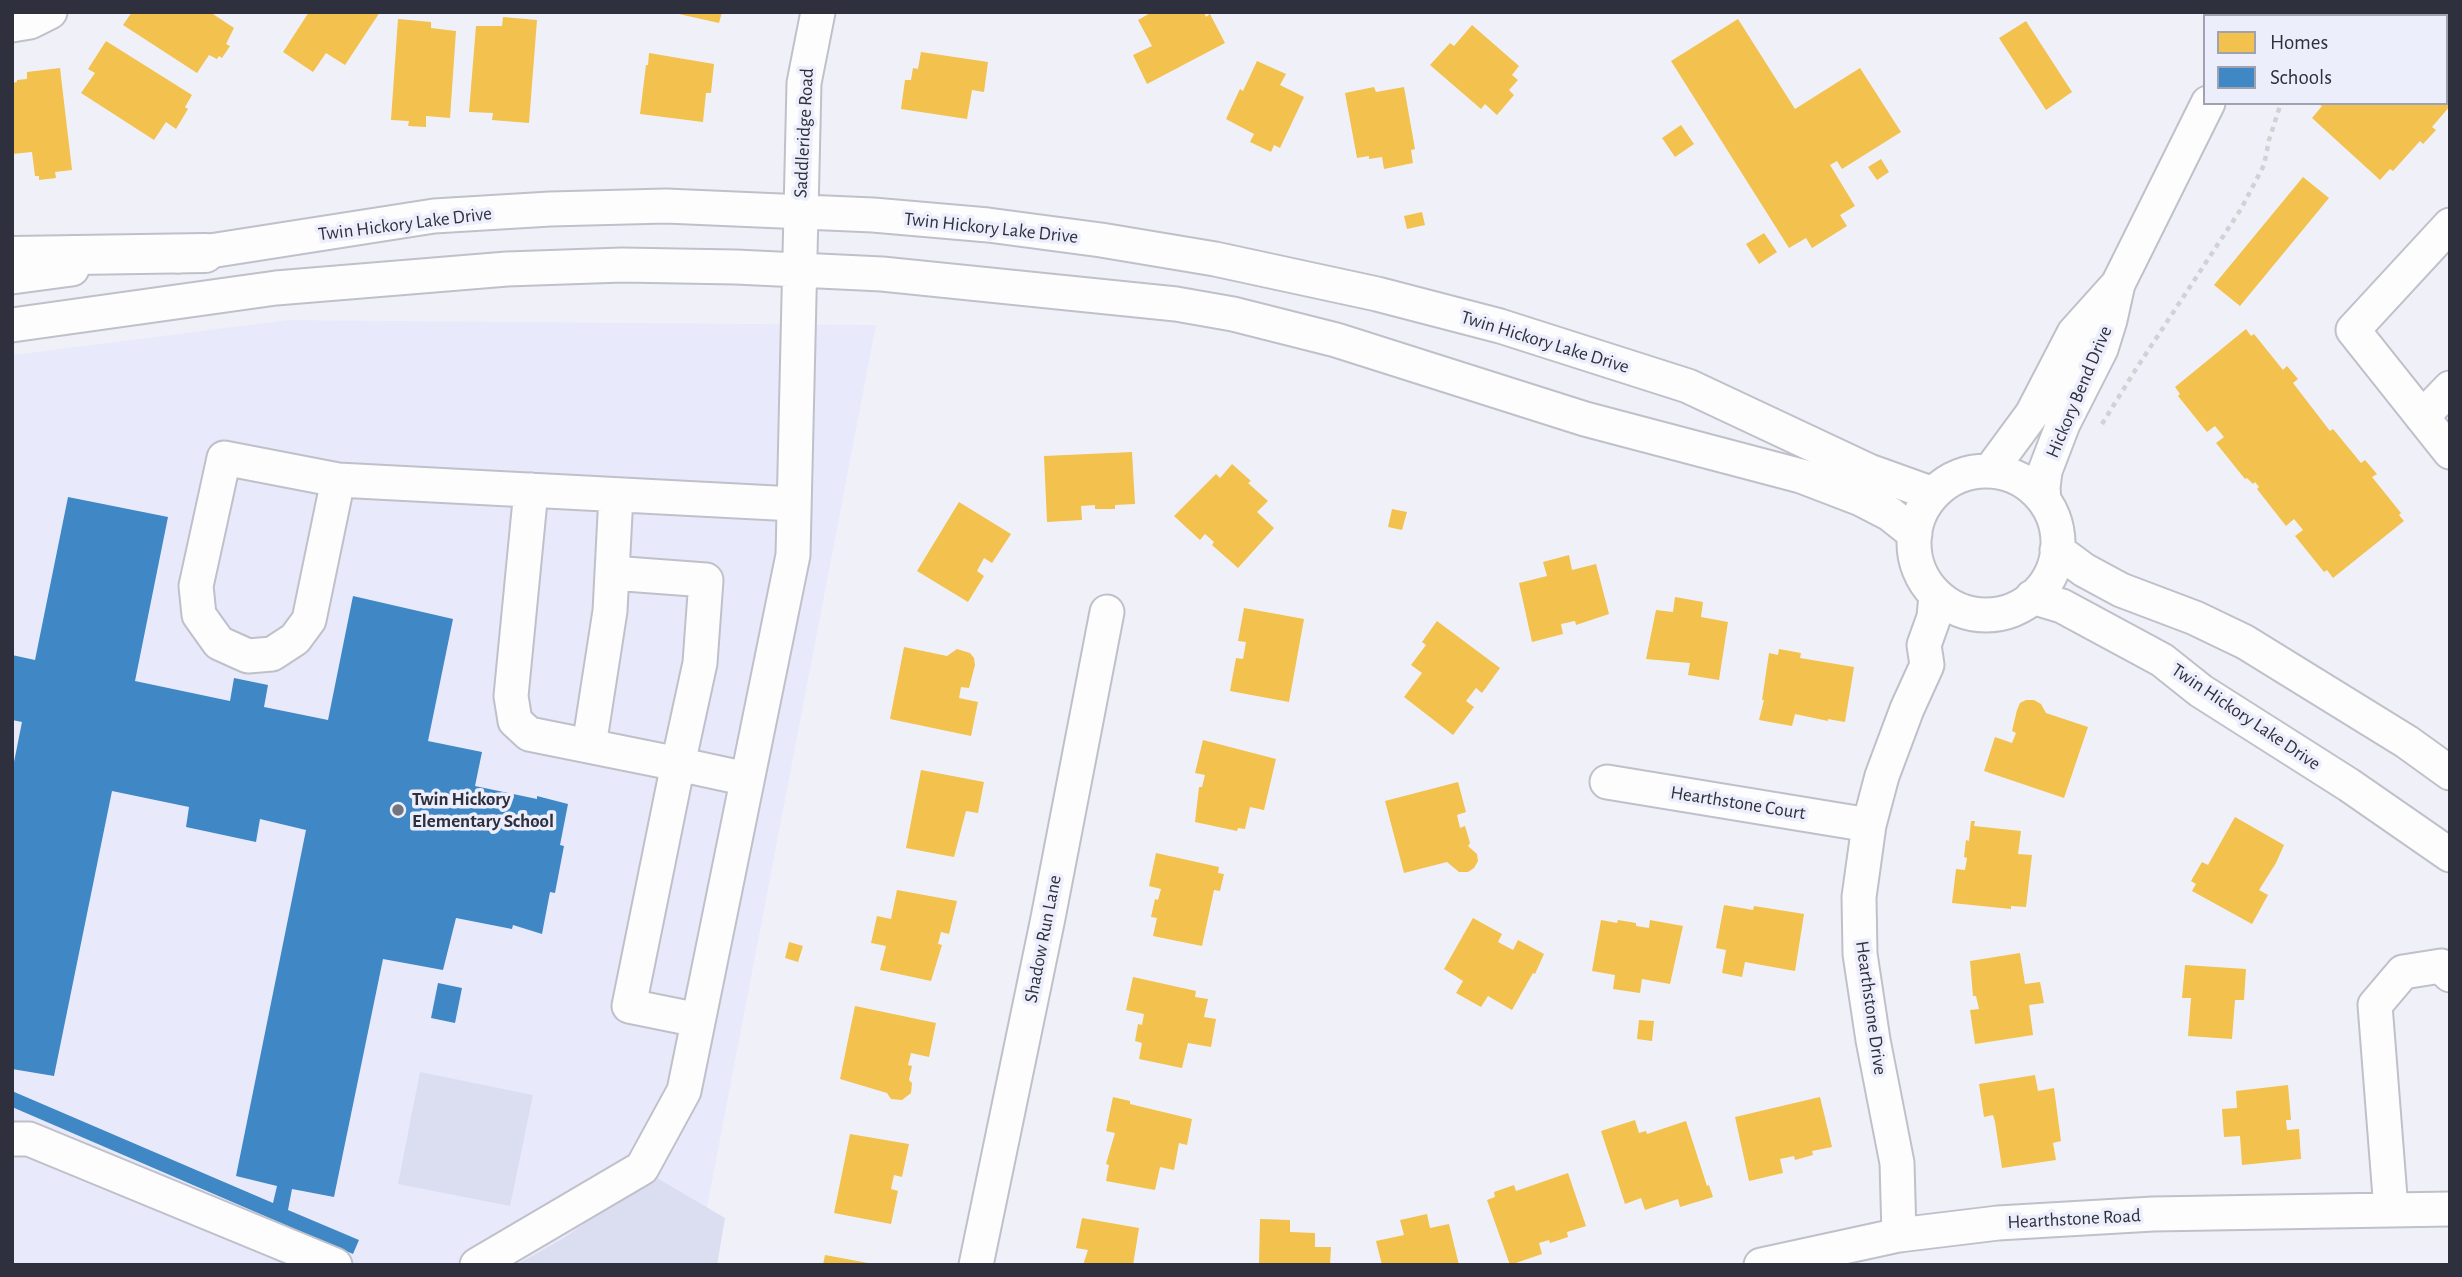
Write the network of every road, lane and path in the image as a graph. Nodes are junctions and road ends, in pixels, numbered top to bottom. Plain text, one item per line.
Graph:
1 (50, 12) edge
2 (818, 12) edge
3 (12, 25) edge
4 (2207, 105) edge
5 (2280, 105) edge
6 (800, 213) junction
7 (2450, 225) edge
8 (205, 253) junction
9 (12, 256) edge
10 (799, 269) junction
11 (12, 277) edge
12 (2118, 284) junction
13 (12, 325) edge
14 (2450, 388) edge
15 (2422, 417) junction
16 (2096, 432) dead end
17 (2450, 452) edge
18 (1990, 471) junction
19 (338, 480) junction
20 (531, 491) junction
21 (1933, 494) junction
22 (616, 495) junction
23 (2044, 500) junction
24 (794, 504) junction
25 (1915, 534) junction
26 (2057, 550) junction
27 (612, 573) junction
28 (1936, 595) junction
29 (2032, 597) junction
30 (1107, 612) dead end
31 (1972, 612) junction
32 (1927, 665) junction
33 (589, 746) junction
34 (678, 764) junction
35 (2450, 772) edge
36 (747, 779) junction
37 (1607, 782) dead end
38 (1868, 825) junction
39 (2450, 855) edge
40 (2450, 975) edge
41 (698, 1020) junction
42 (12, 1139) edge
43 (2450, 1209) edge
44 (2391, 1210) junction
45 (1899, 1235) junction
46 (335, 1265) edge
47 (477, 1265) edge
48 (976, 1265) edge
49 (1761, 1265) edge

1 - 3 street
2 - 6 street, Saddleridge Road
4 - 12 street, Hickory Bend Drive
5 - 16 path
6 - 8 street, Twin Hickory Lake Drive
6 - 10 street, Saddleridge Road
6 - 21 street, Twin Hickory Lake Drive
7 - 15 street
8 - 9 main road
8 - 11 street, Twin Hickory Lake Drive
10 - 13 street
10 - 24 street, Saddleridge Road
10 - 25 street
12 - 18 street, Hickory Bend Drive
12 - 23 street, Hickory Bend Drive
14 - 15 street
15 - 17 street
18 - 21 street
18 - 23 street
19 - 19 street
19 - 20 street
20 - 22 street
20 - 33 street
21 - 25 street
22 - 24 street
22 - 27 street
23 - 26 street
24 - 36 street, Saddleridge Road
25 - 28 street
26 - 29 street
26 - 35 street
27 - 33 street
27 - 34 street
28 - 31 street
28 - 32 street, Hearthstone Drive
29 - 31 street
29 - 39 street, Twin Hickory Lake Drive
30 - 48 street, Shadow Run Lane
31 - 32 street, Hearthstone Drive
32 - 38 street, Hearthstone Drive
33 - 34 street
34 - 36 street
34 - 41 street
36 - 41 street, Saddleridge Road
37 - 38 street, Hearthstone Court
38 - 45 street, Hearthstone Drive
40 - 44 street
41 - 47 street, Saddleridge Road
42 - 46 street
43 - 44 street, Hearthstone Road
44 - 45 street, Hearthstone Road
45 - 49 street, Hearthstone Road

